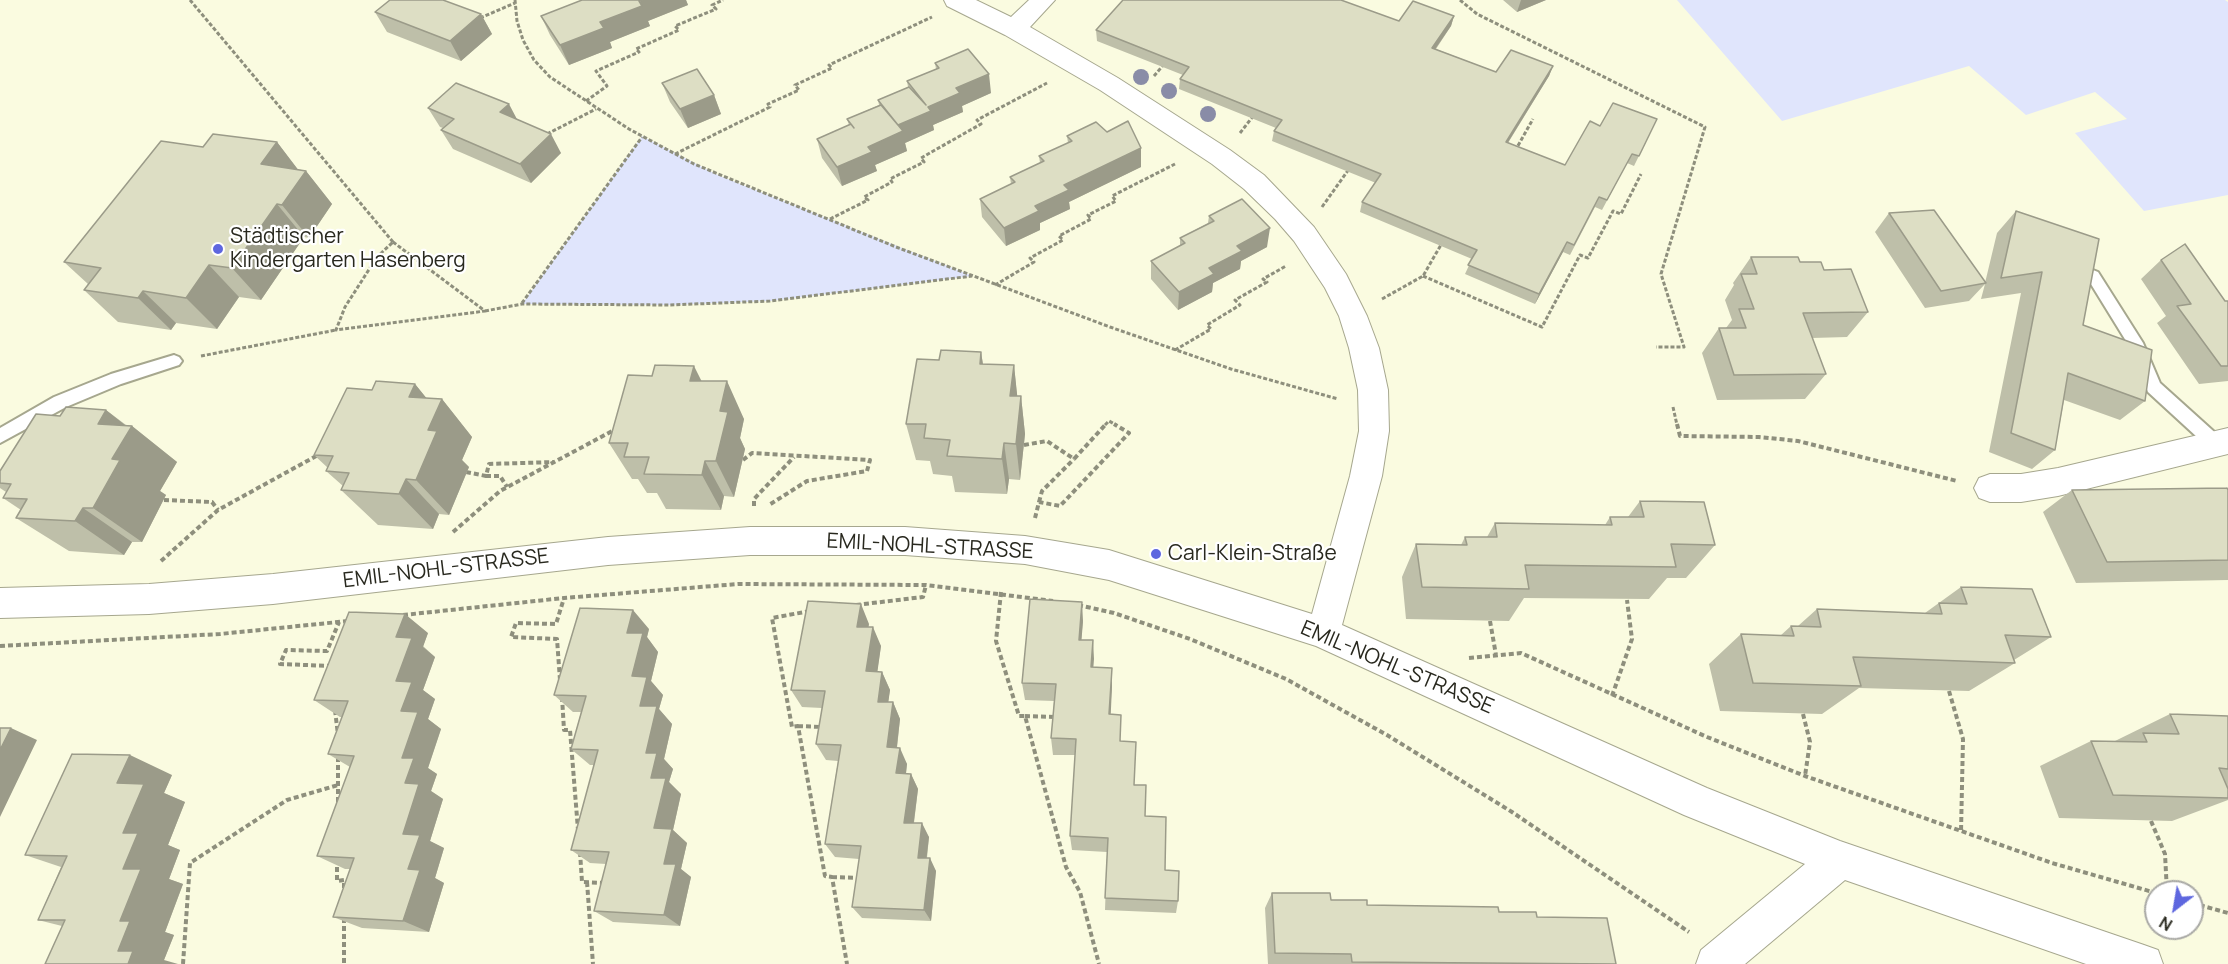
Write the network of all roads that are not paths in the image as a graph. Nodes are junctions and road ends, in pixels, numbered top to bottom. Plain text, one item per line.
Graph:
1 (1043, 0) edge
2 (959, 2) edge
3 (1014, 29) junction
4 (2093, 276) edge
5 (174, 361) road end
6 (0, 436) edge
7 (2221, 442) edge
8 (1990, 488) road end
9 (0, 603) edge
10 (1323, 633) junction
11 (1840, 860) junction
12 (1720, 960) edge
13 (2144, 964) edge

1 - 3 street
2 - 3 street
3 - 10 street
4 - 7 lane
5 - 6 lane
7 - 8 street
9 - 10 street, EMIL-NOHL-STRASSE
10 - 11 street, EMIL-NOHL-STRASSE
11 - 12 street
11 - 13 street, EMIL-NOHL-STRASSE

